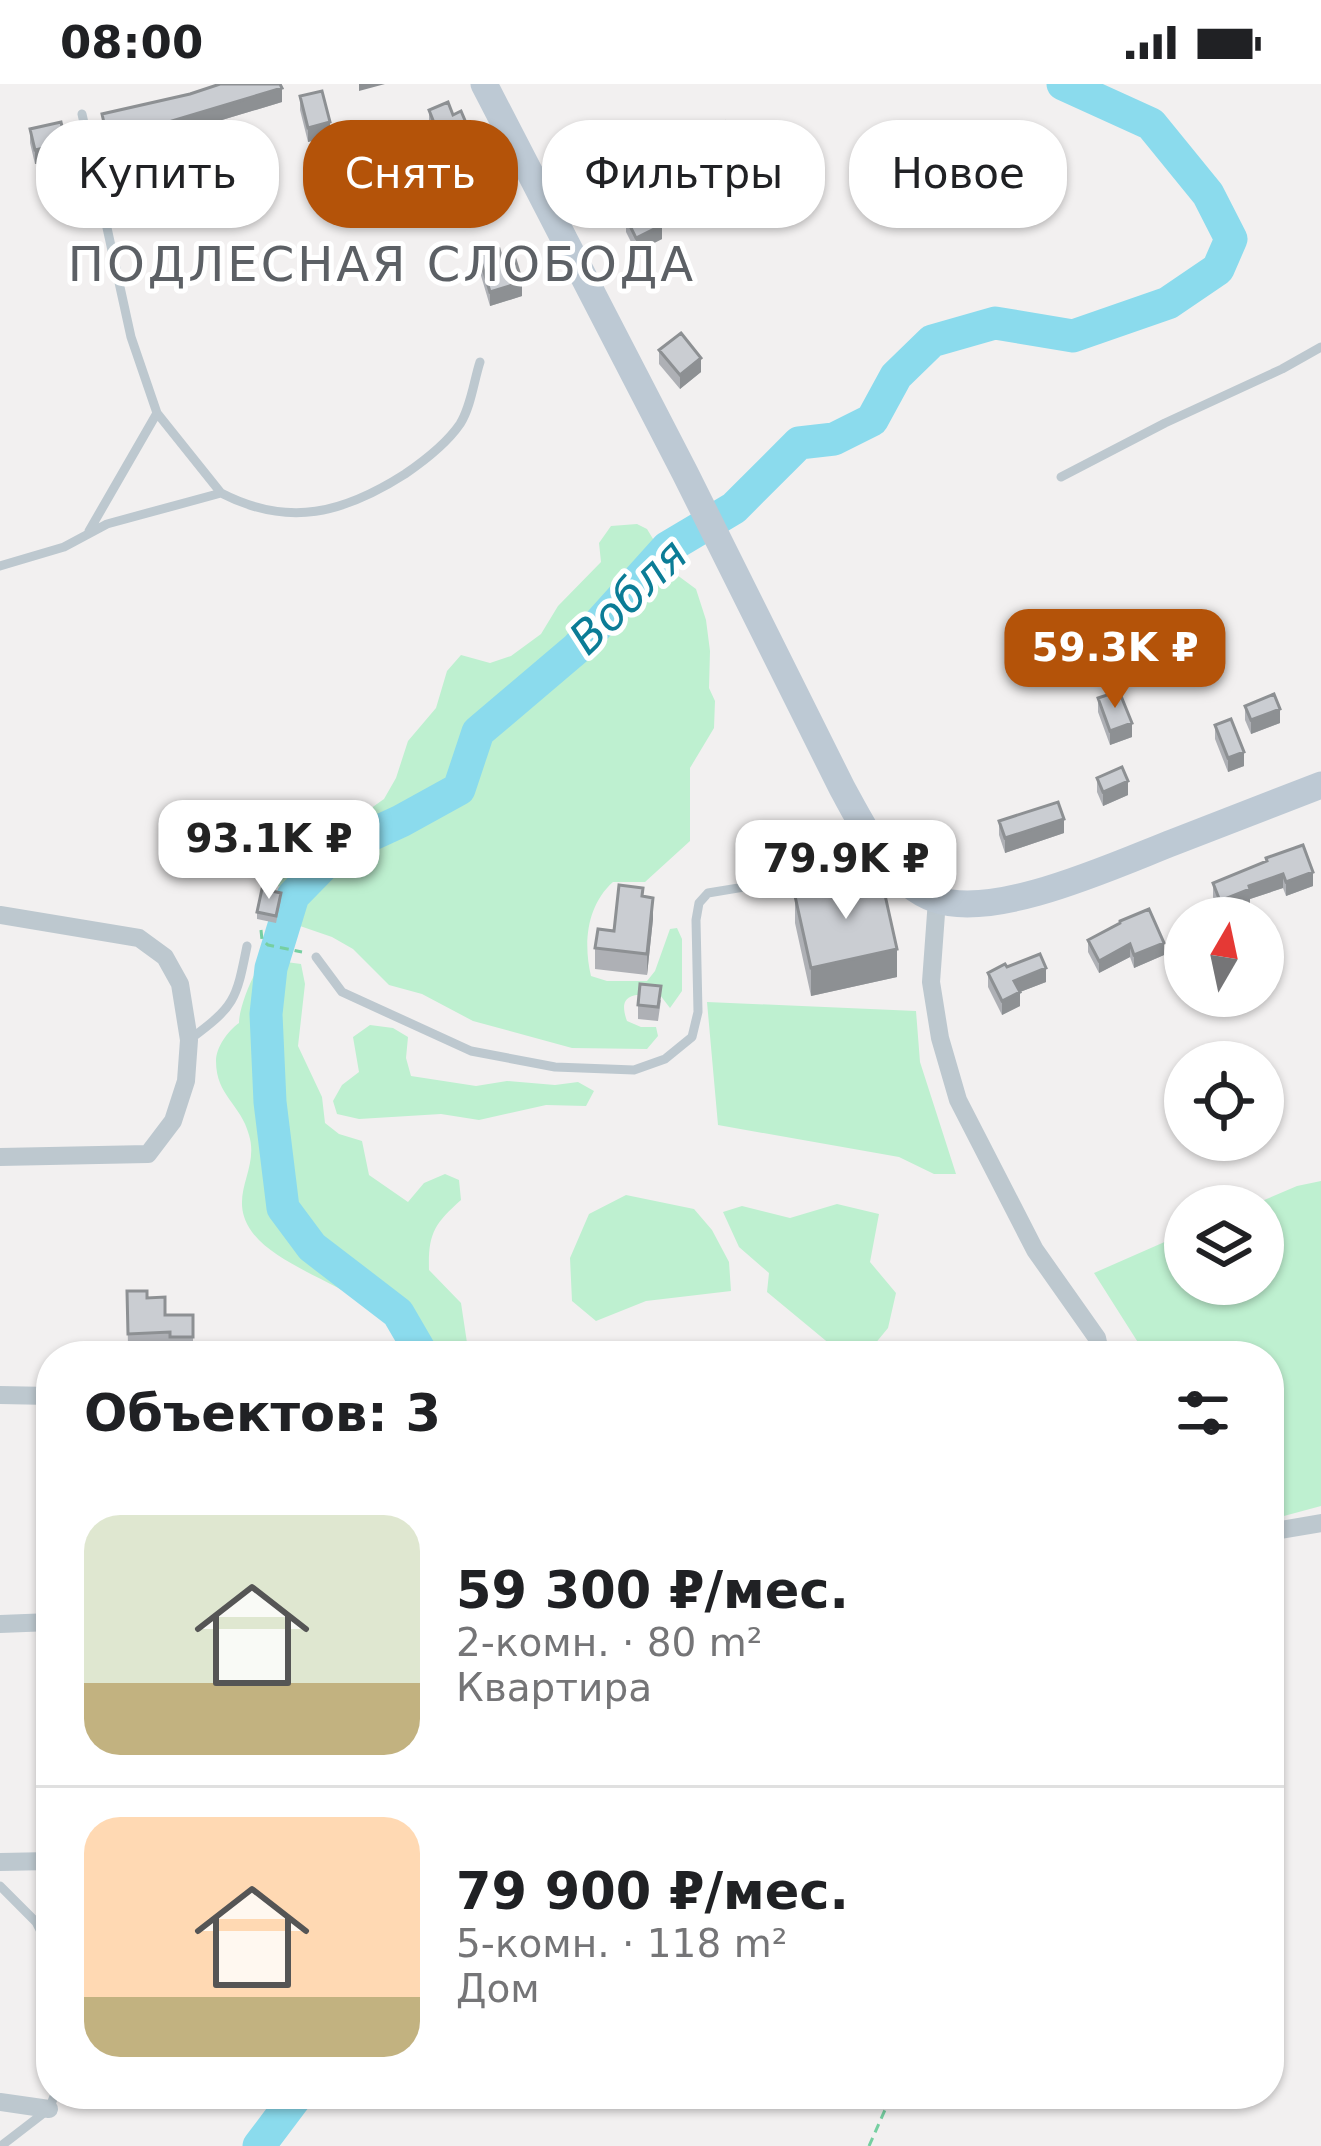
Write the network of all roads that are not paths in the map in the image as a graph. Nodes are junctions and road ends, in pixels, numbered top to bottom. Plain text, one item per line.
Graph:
1 (484, 84) edge
2 (82, 114) dead end
3 (1321, 347) edge
4 (480, 362) dead end
5 (157, 412) junction
6 (1061, 477) dead end
7 (221, 494) junction
8 (86, 536) junction
9 (0, 566) edge
10 (1321, 785) edge
11 (885, 856) junction
12 (938, 901) junction
13 (0, 915) edge
14 (247, 946) dead end
15 (316, 957) dead end
16 (189, 1040) junction
17 (0, 1157) edge
18 (1098, 1341) edge
19 (0, 1395) edge
20 (36, 1396) edge
21 (1321, 1523) edge
22 (1284, 1529) edge
23 (36, 1623) edge
24 (0, 1624) edge
25 (36, 1861) edge
26 (0, 1862) edge
27 (0, 1886) edge
28 (36, 1922) edge
29 (0, 2102) edge
30 (36, 2102) edge
31 (44, 2109) edge
32 (1, 2146) edge

1 - 11 street
2 - 5 lane
3 - 6 lane
4 - 7 lane
5 - 7 lane
5 - 8 lane
7 - 8 lane
8 - 9 lane
10 - 12 street
11 - 12 street
11 - 15 lane
12 - 18 street
13 - 16 street
14 - 16 lane
16 - 17 street
19 - 20 street
21 - 22 street
23 - 24 street
25 - 26 street
27 - 28 lane
29 - 30 street
31 - 32 lane

